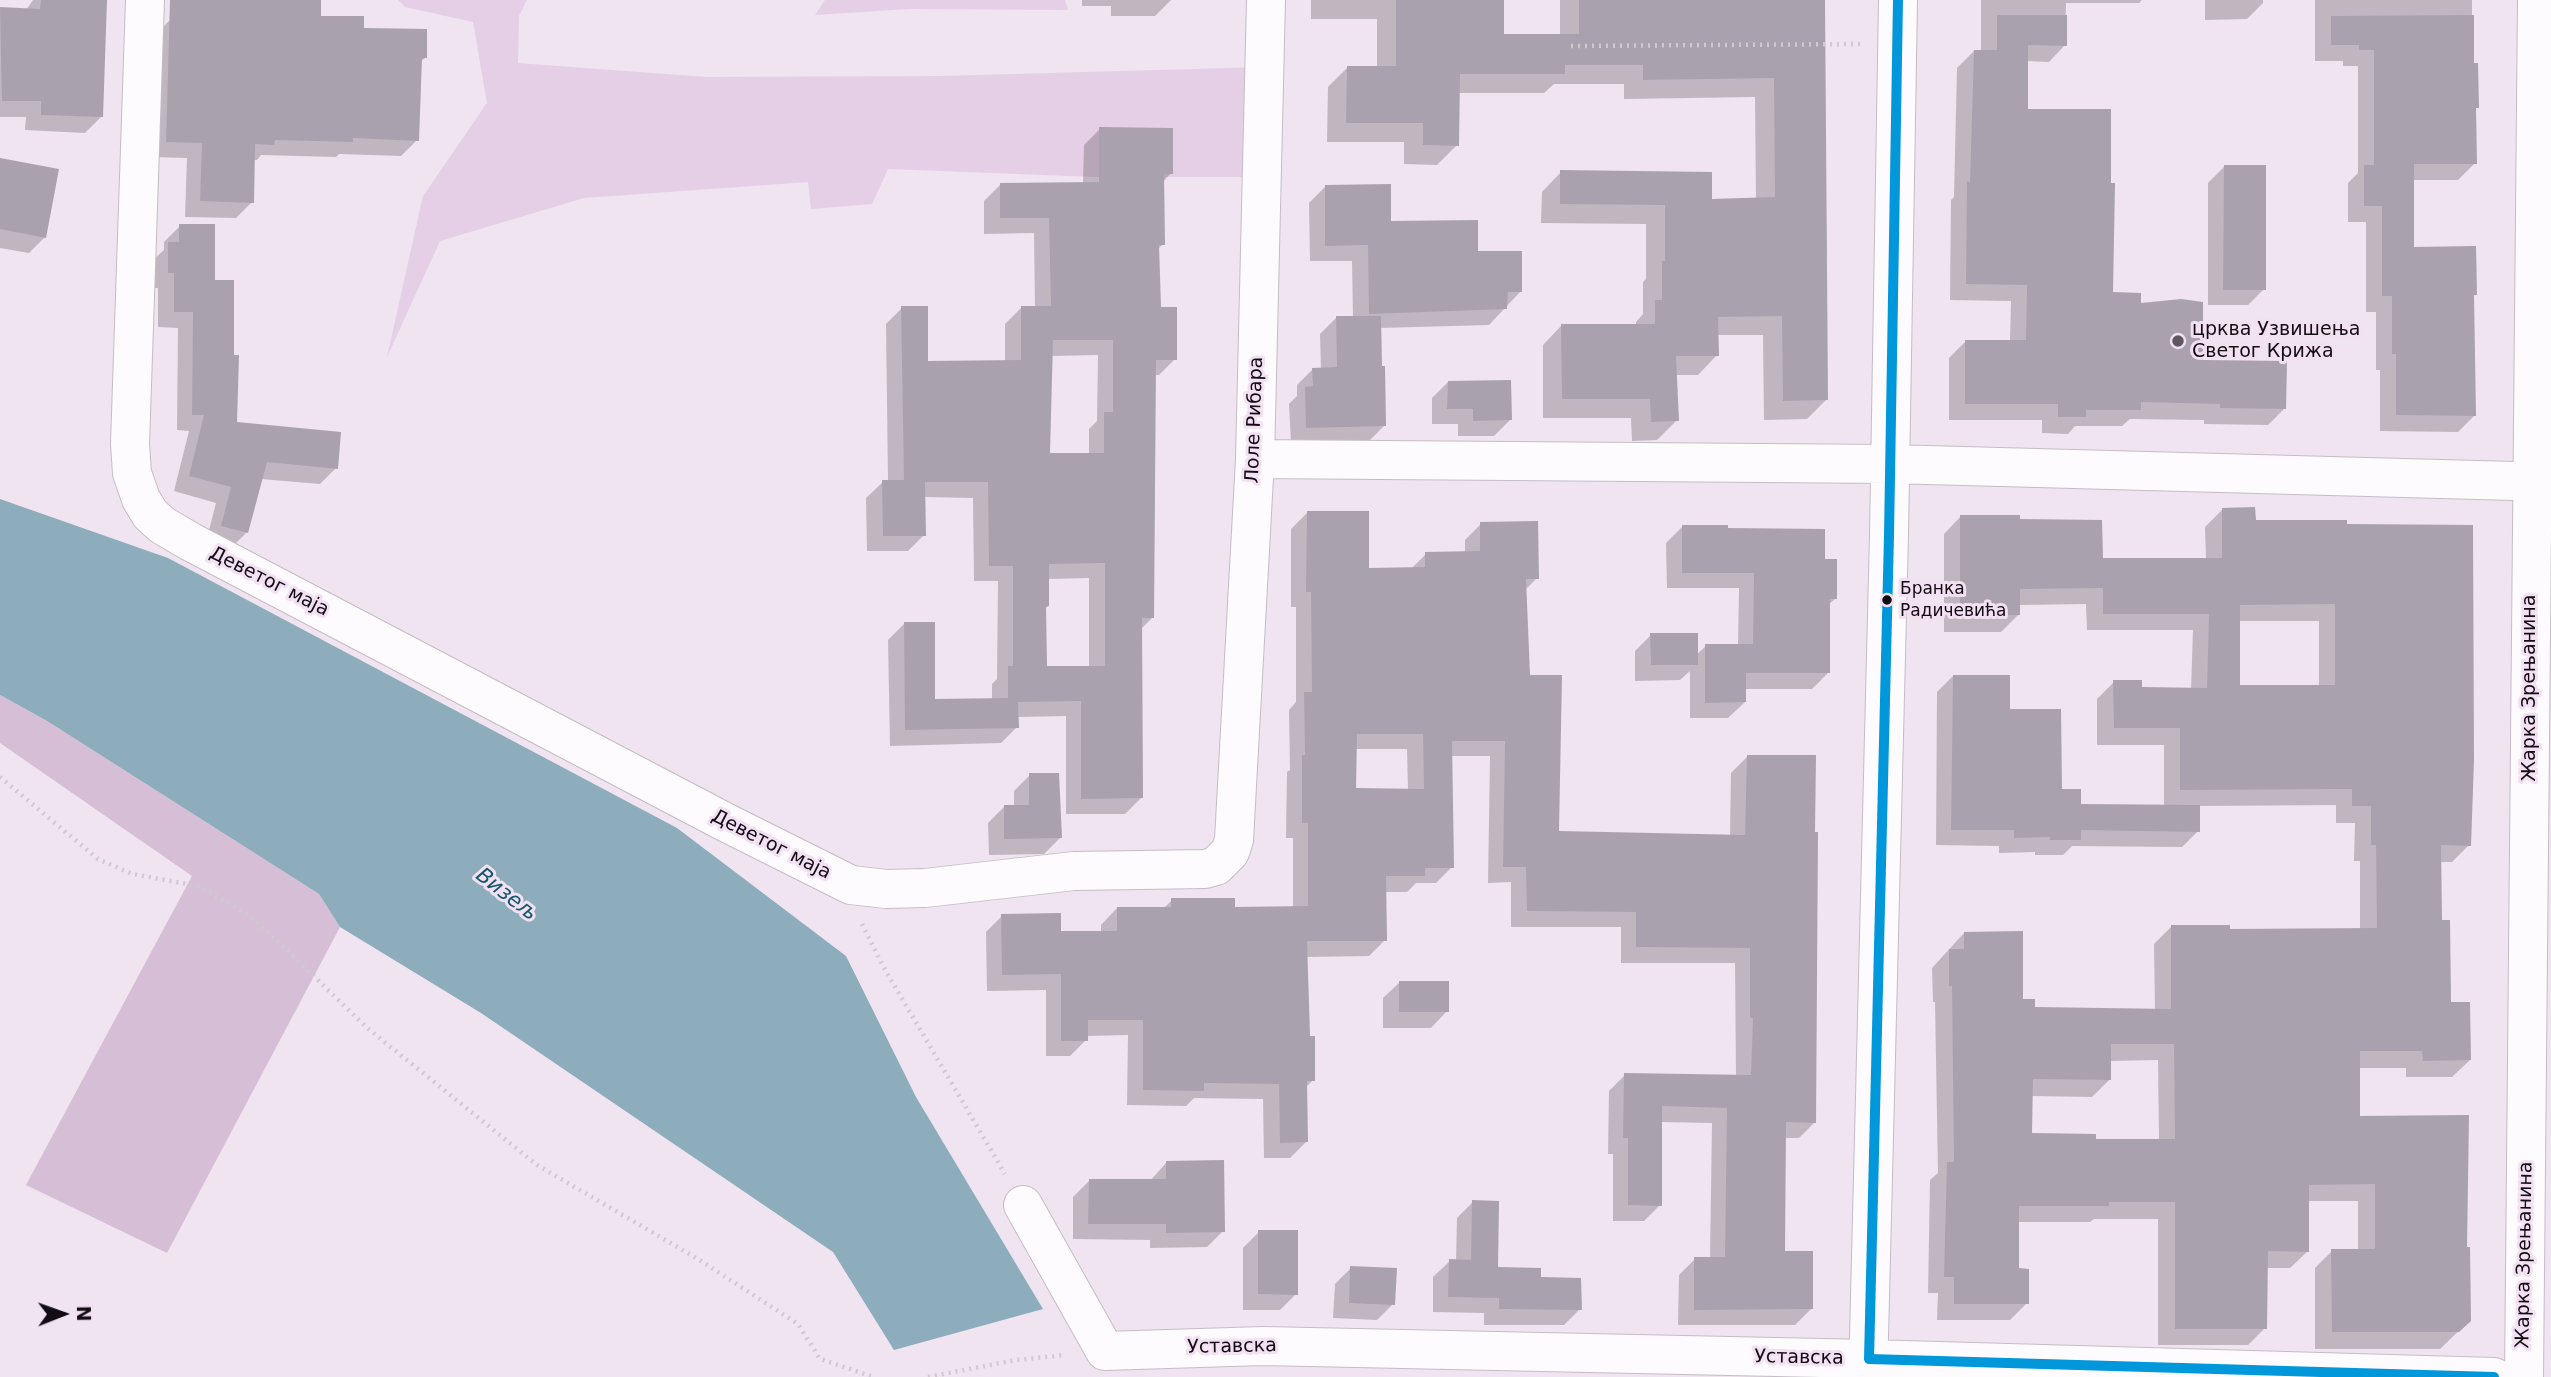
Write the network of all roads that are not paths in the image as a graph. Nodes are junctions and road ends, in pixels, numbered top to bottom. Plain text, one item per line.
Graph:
1 (145, 0) edge
2 (1266, 0) edge
3 (1898, 0) edge
4 (2536, 0) edge
5 (1255, 459) junction
6 (1890, 464) junction
7 (2541, 481) edge
8 (1234, 841) joint
9 (1023, 1205) road end
10 (1869, 1368) edge
11 (2204, 1373) edge
12 (2494, 1377) edge
13 (2524, 1377) edge

1 - 8 street, Деветог маја
2 - 5 street, Лоле Рибара
3 - 6 street
4 - 7 street, Жарка Зрењанина
5 - 6 street
5 - 8 street, Лоле Рибара
6 - 7 street
6 - 10 street
7 - 13 street, Жарка Зрењанина
9 - 10 street, Уставска
10 - 11 street, Уставска
11 - 12 street, Уставска

